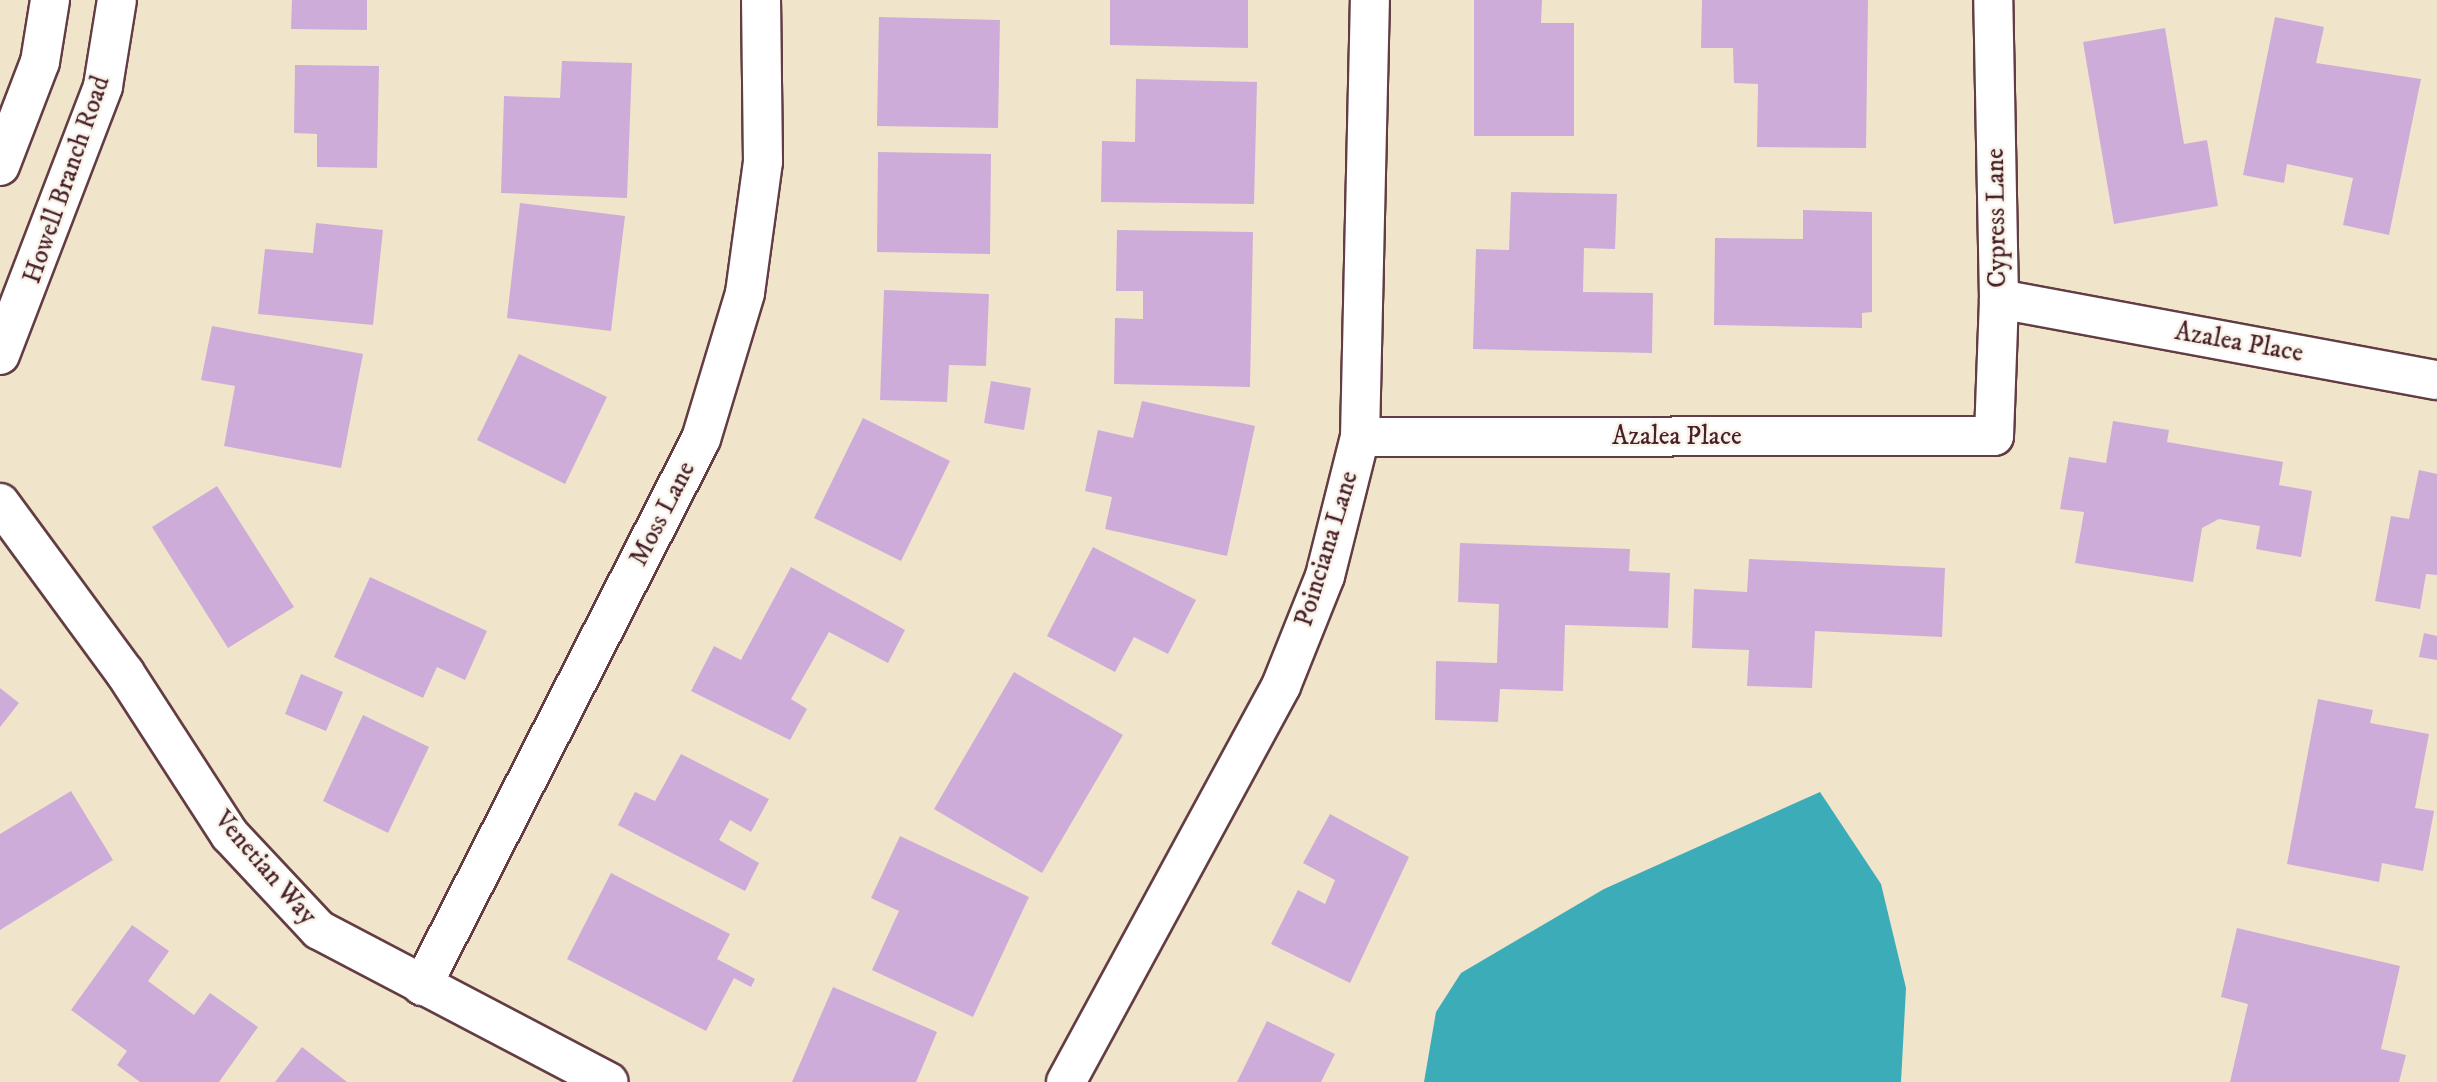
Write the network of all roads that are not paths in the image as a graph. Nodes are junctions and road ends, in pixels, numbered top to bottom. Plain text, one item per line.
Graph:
1 (50, 0) edge
2 (117, 0) edge
3 (761, 0) edge
4 (1370, 0) edge
5 (1993, 0) edge
6 (0, 166) edge
7 (1999, 299) junction
8 (0, 355) edge
9 (2437, 380) edge
10 (1994, 436) joint
11 (1360, 437) junction
12 (0, 503) edge
13 (422, 986) junction
14 (608, 1082) edge
15 (1066, 1082) edge

1 - 6 street
2 - 8 street, Howell Branch Road
3 - 13 street, Moss Lane
4 - 11 street, Poinciana Lane
5 - 7 street, Cypress Lane
7 - 9 street, Azalea Place
7 - 10 street, Cypress Lane
10 - 11 street, Azalea Place
11 - 15 street, Poinciana Lane
12 - 13 street, Venetian Way
13 - 14 street, Venetian Way

